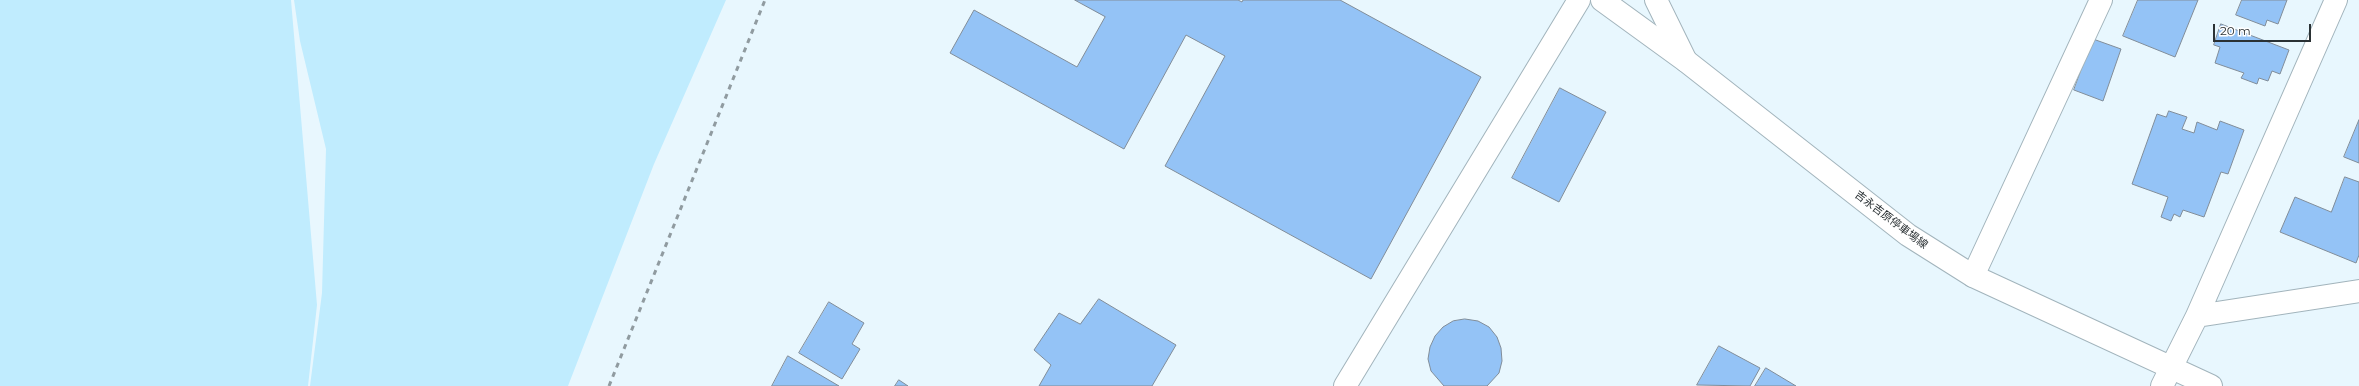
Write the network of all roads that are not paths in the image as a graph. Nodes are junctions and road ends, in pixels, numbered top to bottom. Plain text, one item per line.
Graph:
1 (1579, 0) edge
2 (1602, 0) edge
3 (1656, 0) edge
4 (2101, 0) edge
5 (2336, 0) edge
6 (1686, 61) junction
7 (1973, 276) junction
8 (2359, 291) edge
9 (2197, 316) junction
10 (2166, 377) edge
11 (1345, 386) edge
12 (2212, 386) edge

1 - 11 street
2 - 6 street, 吉永吉原停車場線
3 - 6 street
4 - 7 street
5 - 9 street
6 - 7 street, 吉永吉原停車場線
7 - 10 street, 吉永吉原停車場線
8 - 9 street
9 - 10 street
10 - 12 street, 吉永吉原停車場線

